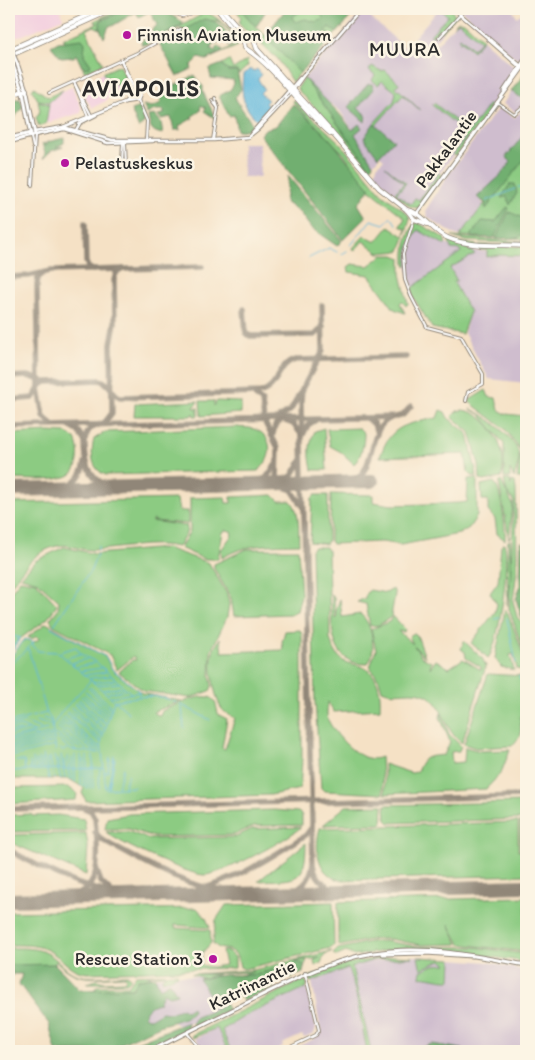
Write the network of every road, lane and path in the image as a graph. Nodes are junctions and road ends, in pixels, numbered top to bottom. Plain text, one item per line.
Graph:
1 (102, 9) edge
2 (113, 9) edge
3 (167, 9) edge
4 (173, 9) edge
5 (194, 9) edge
6 (200, 9) edge
7 (216, 9) edge
8 (222, 9) edge
9 (454, 9) edge
10 (359, 11) dead end
11 (460, 14) junction
12 (181, 29) dead end
13 (249, 38) junction
14 (440, 38) dead end
15 (244, 42) junction
16 (255, 45) junction
17 (9, 47) edge
18 (249, 50) junction
19 (9, 56) edge
20 (526, 58) edge
21 (121, 60) junction
22 (526, 62) edge
23 (15, 64) junction
24 (521, 67) junction
25 (74, 82) junction
26 (291, 90) junction
27 (24, 91) junction
28 (49, 93) dead end
29 (9, 95) edge
30 (136, 96) junction
31 (214, 98) dead end
32 (212, 100) dead end
33 (497, 102) junction
34 (526, 104) edge
35 (218, 108) junction
36 (90, 117) junction
37 (78, 121) junction
38 (64, 127) junction
39 (75, 130) junction
40 (32, 134) junction
41 (9, 140) edge
42 (213, 140) junction
43 (146, 141) junction
44 (124, 142) junction
45 (122, 164) dead end
46 (126, 167) dead end
47 (32, 185) dead end
48 (416, 215) junction
49 (526, 246) edge
50 (400, 254) dead end
51 (403, 254) junction
52 (466, 401) dead end
53 (526, 965) edge
54 (305, 974) junction
55 (187, 1033) junction
56 (150, 1051) edge
57 (202, 1051) edge
58 (282, 1051) edge

1 - 17 highway
2 - 19 highway
3 - 6 highway
4 - 5 highway
7 - 15 main road
8 - 13 main road
9 - 11 street
10 - 26 street
11 - 14 street
11 - 24 street
12 - 21 street
13 - 15 main road
13 - 16 main road
15 - 18 main road
16 - 18 main road
16 - 26 main road
17 - 23 main road, bridge
18 - 26 main road
19 - 23 main road, bridge
20 - 24 main road, Pakkalantie
21 - 25 street
21 - 30 street
22 - 24 main road, Pakkalantie
23 - 27 main road
24 - 33 main road, Pakkalantie
25 - 28 street
25 - 36 street
26 - 42 street
26 - 48 main road
27 - 29 highway
27 - 40 main road
30 - 36 street
30 - 43 street
31 - 35 street
32 - 35 street
33 - 34 street
33 - 48 main road, Pakkalantie
35 - 42 street
36 - 37 street
36 - 39 street
37 - 38 street
37 - 39 street
38 - 39 street
38 - 40 street
39 - 40 street
39 - 44 street
40 - 41 main road
40 - 47 street
42 - 43 street
43 - 44 street
44 - 45 street
44 - 46 street
48 - 49 main road
48 - 51 street
50 - 51 street
51 - 52 street
53 - 54 main road, Katriinantie
54 - 55 main road, Katriinantie
54 - 58 street
55 - 56 main road, Katriinantie
55 - 57 street

